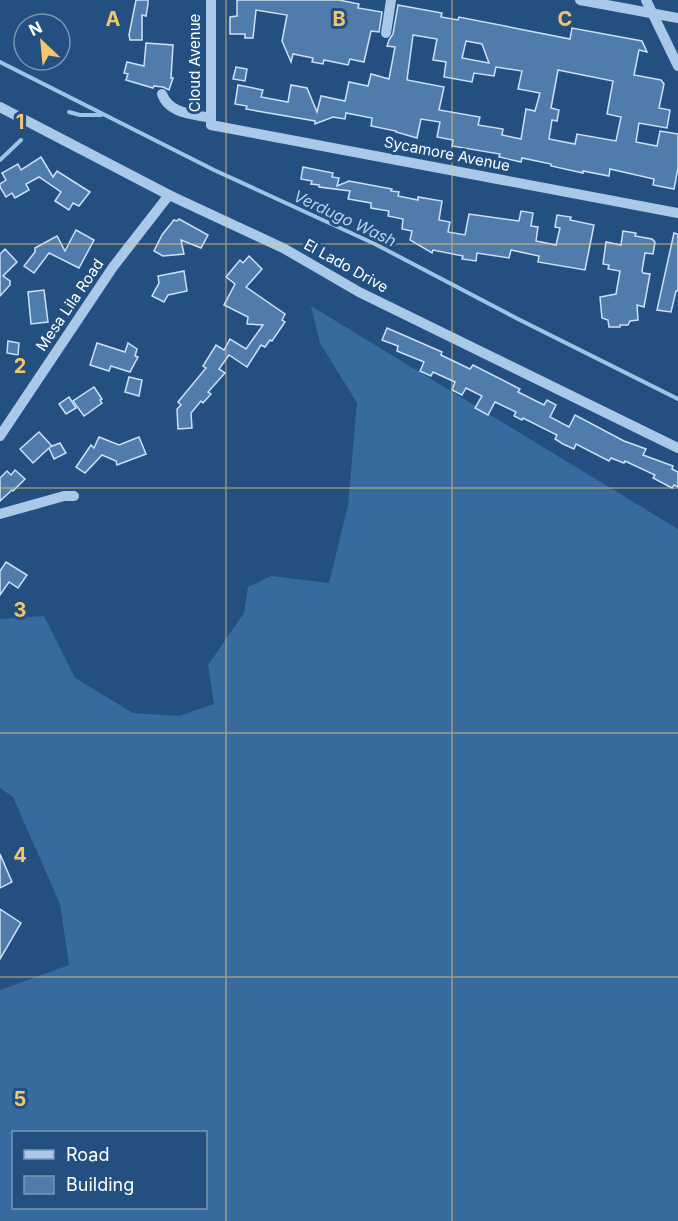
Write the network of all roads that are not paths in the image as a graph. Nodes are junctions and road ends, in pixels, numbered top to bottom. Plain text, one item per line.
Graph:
1 (210, 0) edge
2 (391, 0) edge
3 (580, 0) edge
4 (646, 0) edge
5 (652, 13) junction
6 (678, 18) edge
7 (386, 33) dead end
8 (678, 66) edge
9 (162, 94) dead end
10 (0, 107) edge
11 (211, 122) junction
12 (169, 195) junction
13 (678, 213) edge
14 (0, 436) edge
15 (678, 448) edge
16 (74, 496) dead end
17 (0, 514) edge

1 - 11 street, Cloud Avenue
2 - 7 street
3 - 5 street
4 - 5 street
5 - 6 street
5 - 8 street
9 - 11 street, Sycamore Avenue
10 - 12 street, El Lado Drive
11 - 13 street, Sycamore Avenue
12 - 14 street, Mesa Lila Road
12 - 15 street, El Lado Drive
16 - 17 street

